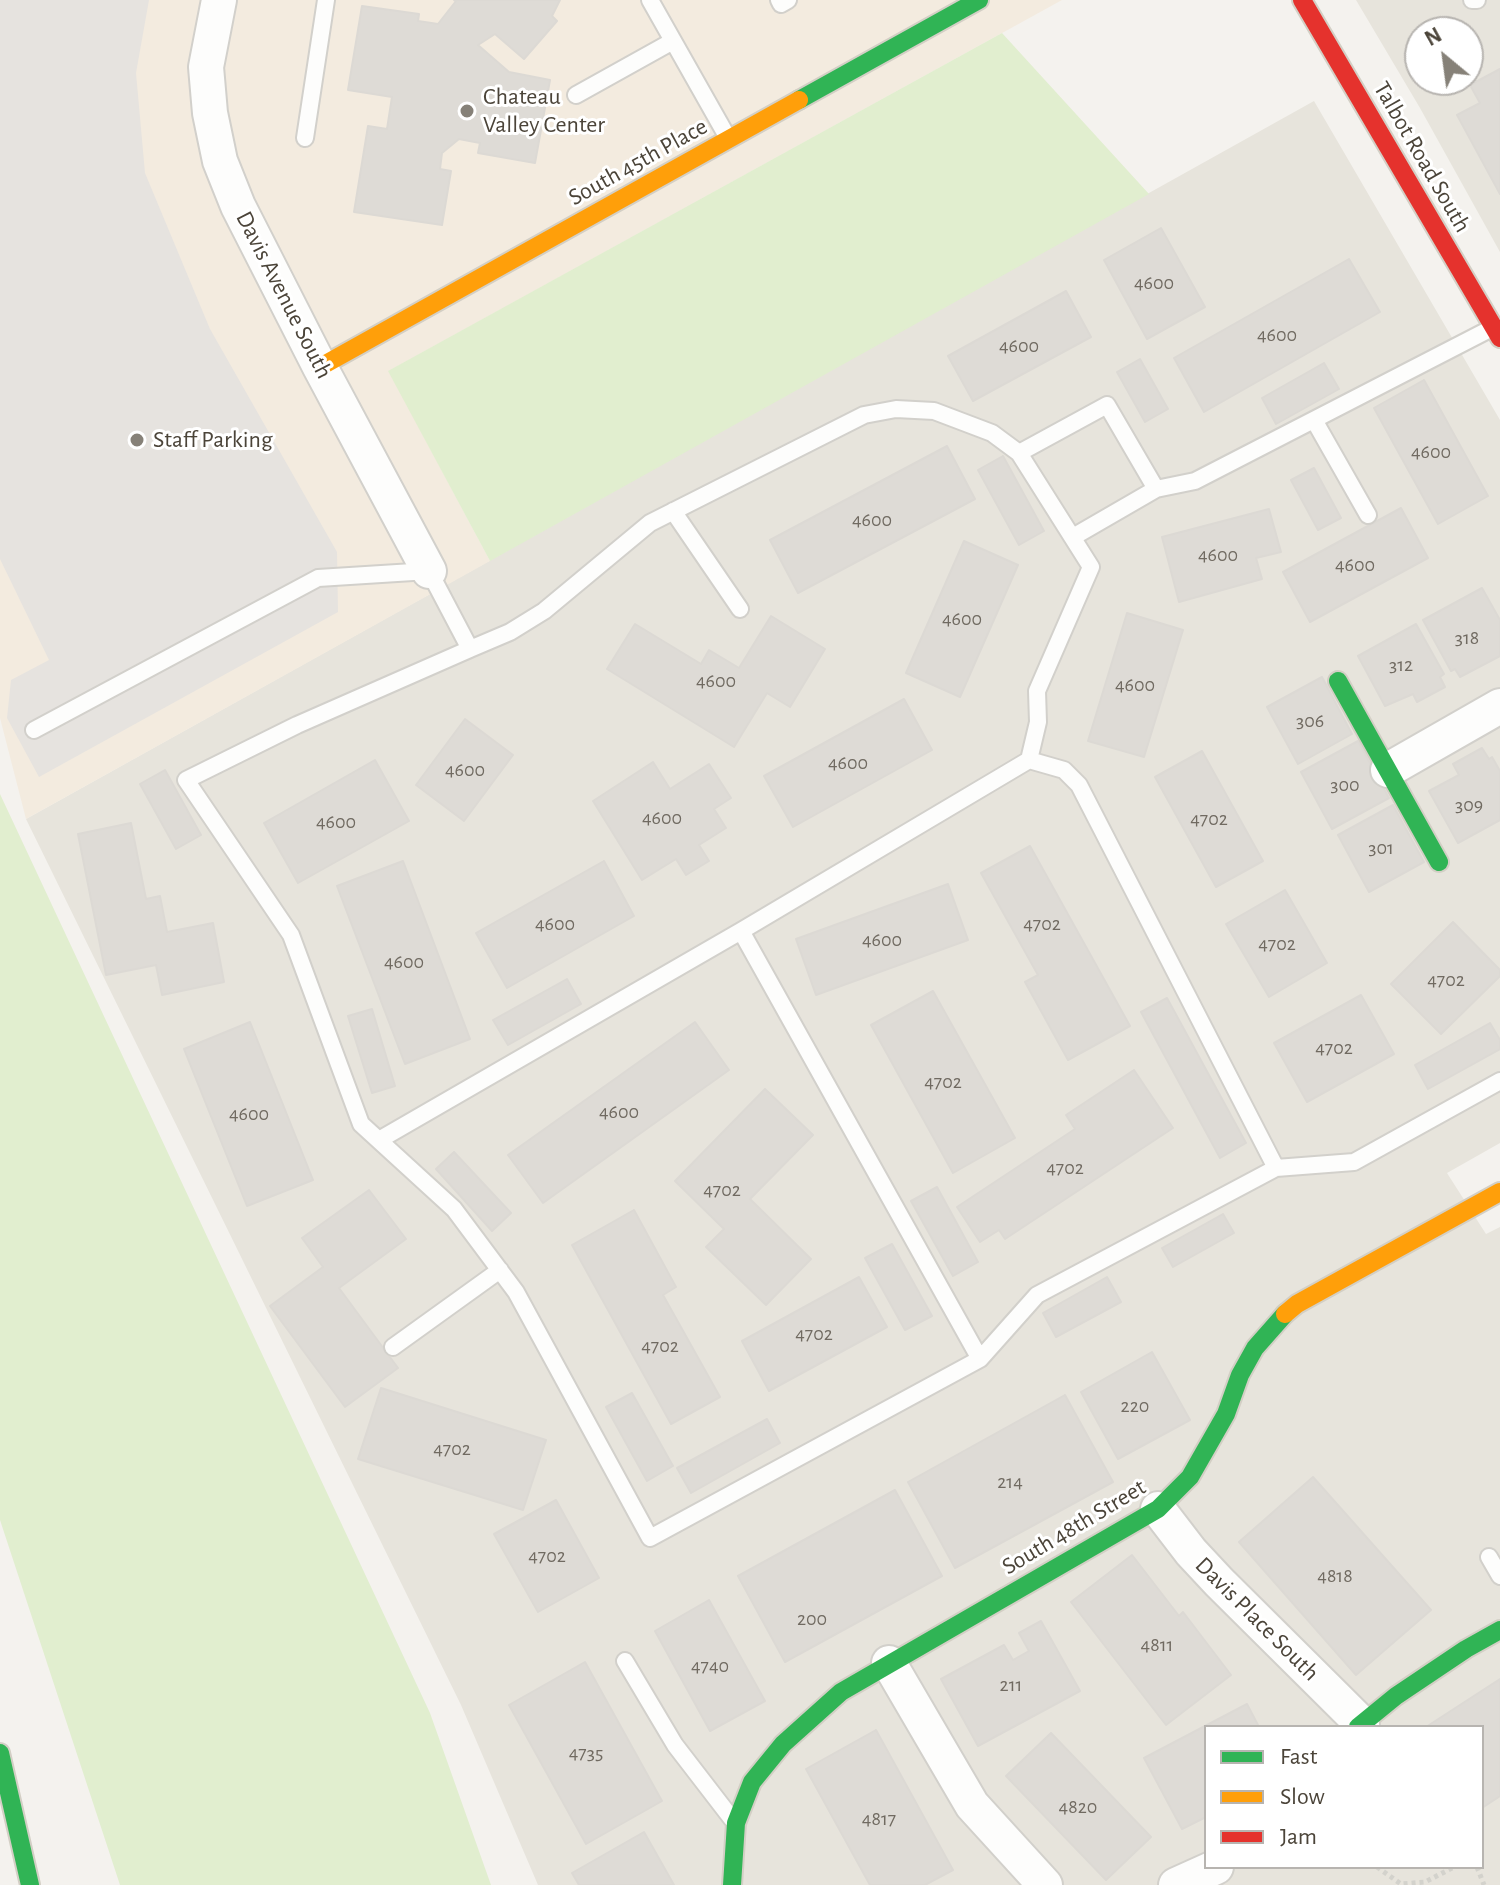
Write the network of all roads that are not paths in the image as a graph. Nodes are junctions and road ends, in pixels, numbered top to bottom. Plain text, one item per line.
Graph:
1 (219, 0) edge
2 (326, 0) edge
3 (650, 0) edge
4 (779, 0) edge
5 (788, 0) edge
6 (979, 0) edge
7 (1302, 0) edge
8 (673, 41) junction
9 (576, 95) dead end
10 (305, 138) dead end
11 (729, 139) junction
12 (1498, 330) edge
13 (320, 367) junction
14 (1314, 420) junction
15 (1019, 453) junction
16 (1156, 489) junction
17 (673, 511) junction
18 (1368, 515) dead end
19 (1073, 537) junction
20 (429, 571) junction
21 (740, 609) dead end
22 (470, 649) junction
23 (1338, 681) dead end
24 (1500, 706) edge
25 (34, 730) dead end
26 (1029, 760) junction
27 (1388, 770) junction
28 (1439, 862) dead end
29 (741, 931) junction
30 (1500, 1081) edge
31 (379, 1140) junction
32 (1276, 1168) junction
33 (1500, 1192) edge
34 (500, 1270) junction
35 (393, 1347) dead end
36 (980, 1359) junction
37 (1158, 1509) junction
38 (1489, 1557) dead end
39 (1500, 1576) edge
40 (1500, 1630) edge
41 (625, 1661) dead end
42 (889, 1663) junction
43 (1359, 1725) edge
44 (1361, 1725) edge
45 (0, 1753) edge
46 (736, 1823) junction
47 (4, 1851) dead end
48 (1212, 1869) edge
49 (16, 1885) edge
50 (30, 1885) edge
51 (732, 1885) edge
52 (1045, 1885) edge
53 (1176, 1885) edge

1 - 13 street, Davis Avenue South
2 - 10 lane
3 - 8 lane
4 - 5 lane
6 - 11 main road, South 45th Place
7 - 12 main road, Talbot Road South
8 - 9 lane
8 - 11 lane
11 - 13 main road, South 45th Place
12 - 14 lane
13 - 20 street, Davis Avenue South
14 - 16 lane
14 - 18 lane
15 - 16 lane
15 - 17 lane
15 - 19 lane
16 - 19 lane
17 - 21 lane
17 - 22 lane
19 - 26 lane
20 - 22 lane
20 - 25 lane
22 - 31 lane
23 - 27 main road
24 - 27 street
26 - 29 lane
26 - 32 lane
27 - 28 main road
29 - 31 lane
29 - 36 lane
30 - 32 lane
31 - 34 lane
32 - 36 lane
33 - 37 main road, South 48th Street
34 - 35 lane
34 - 36 lane
37 - 42 main road, South 48th Street
37 - 43 street, Davis Place South
38 - 39 lane
40 - 44 main road
41 - 46 lane
42 - 46 main road, South 48th Street
42 - 52 street
45 - 50 main road
46 - 51 main road, South 48th Street
47 - 49 main road
48 - 53 street

